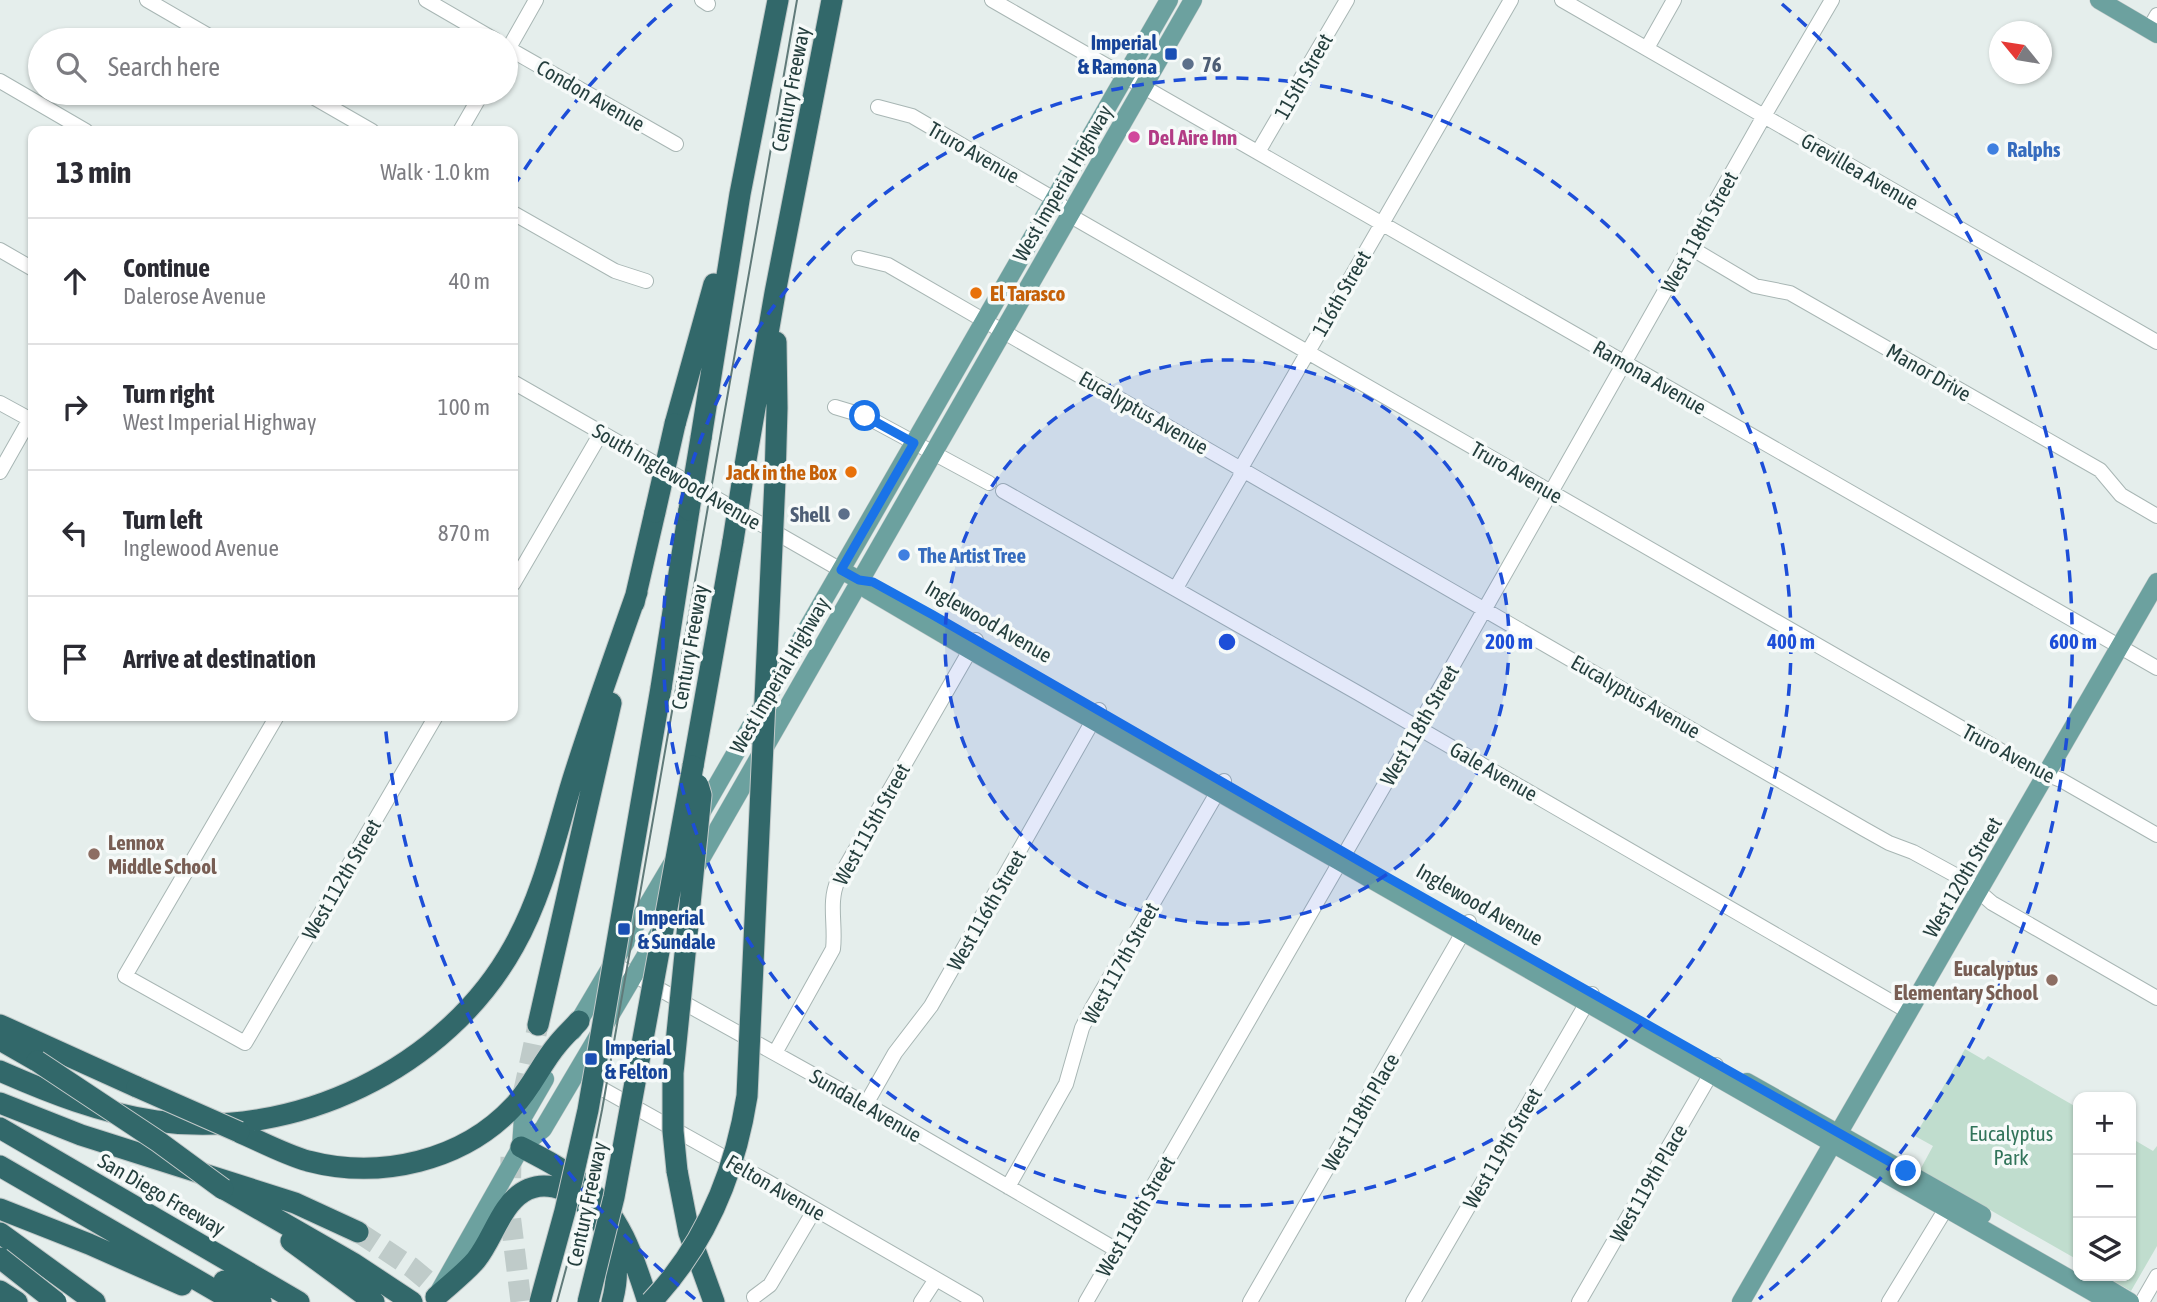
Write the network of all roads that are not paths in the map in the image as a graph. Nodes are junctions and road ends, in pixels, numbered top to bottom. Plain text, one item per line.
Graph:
1 (147, 0) edge
2 (426, 0) edge
3 (536, 0) edge
4 (778, 0) edge
5 (832, 0) edge
6 (992, 0) edge
7 (1169, 0) edge
8 (1193, 0) edge
9 (1347, 0) edge
10 (1511, 0) edge
11 (1562, 0) edge
12 (1674, 0) edge
13 (1832, 0) edge
14 (2099, 0) edge
15 (2154, 26) edge
16 (195, 28) edge
17 (474, 28) edge
18 (518, 30) edge
19 (1647, 48) junction
20 (518, 55) edge
21 (1125, 78) junction
22 (0, 81) edge
23 (1143, 88) junction
24 (28, 97) edge
25 (41, 105) edge
26 (327, 105) edge
27 (475, 105) edge
28 (878, 107) dead end
29 (1764, 116) junction
30 (77, 126) edge
31 (363, 126) edge
32 (463, 126) edge
33 (676, 144) dead end
34 (1258, 152) junction
35 (740, 194) junction
36 (1054, 199) junction
37 (1070, 213) junction
38 (518, 216) edge
39 (1382, 223) junction
40 (1691, 248) junction
41 (0, 250) edge
42 (859, 258) dead end
43 (28, 266) edge
44 (646, 281) dead end
45 (775, 293) junction
46 (985, 321) junction
47 (1002, 332) junction
48 (2157, 342) edge
49 (1308, 351) junction
50 (1624, 362) junction
51 (518, 385) edge
52 (0, 403) edge
53 (835, 407) dead end
54 (28, 418) edge
55 (28, 426) edge
56 (601, 433) junction
57 (914, 443) junction
58 (933, 451) junction
59 (1241, 468) junction
60 (0, 472) edge
61 (989, 483) dead end
62 (1003, 491) dead end
63 (1551, 492) junction
64 (2157, 516) edge
65 (841, 570) junction
66 (518, 575) edge
67 (859, 580) junction
68 (2157, 582) edge
69 (1176, 588) junction
70 (636, 592) junction
71 (1485, 608) junction
72 (973, 645) junction
73 (2119, 647) junction
74 (2157, 668) edge
75 (1097, 715) junction
76 (274, 721) edge
77 (433, 721) edge
78 (1418, 727) junction
79 (693, 766) junction
80 (2047, 774) junction
81 (1221, 786) junction
82 (2157, 835) edge
83 (1343, 857) junction
84 (1979, 892) junction
85 (1466, 928) junction
86 (614, 964) junction
87 (635, 976) junction
88 (1589, 998) junction
89 (2157, 998) edge
90 (1909, 1012) junction
91 (579, 1021) junction
92 (0, 1025) edge
93 (538, 1025) tunnel mouth
94 (0, 1040) edge
95 (775, 1053) junction
96 (1713, 1070) junction
97 (0, 1071) edge
98 (575, 1074) junction
99 (0, 1103) edge
100 (866, 1104) junction
101 (0, 1128) edge
102 (1836, 1138) junction
103 (0, 1143) edge
104 (521, 1147) junction
105 (0, 1166) edge
106 (1008, 1188) junction
107 (104, 1189) junction
108 (1949, 1203) junction
109 (0, 1209) edge
110 (815, 1209) junction
111 (91, 1219) junction
112 (358, 1232) tunnel mouth
113 (0, 1233) edge
114 (1115, 1249) junction
115 (0, 1258) edge
116 (0, 1265) edge
117 (2073, 1269) edge
118 (346, 1270) junction
119 (2157, 1276) edge
120 (936, 1279) junction
121 (2094, 1281) edge
122 (0, 1291) edge
123 (404, 1297) edge
124 (754, 1297) dead end
125 (434, 1299) edge
126 (17, 1302) edge
127 (59, 1302) edge
128 (95, 1302) edge
129 (222, 1302) edge
130 (235, 1302) edge
131 (261, 1302) edge
132 (299, 1302) edge
133 (374, 1302) edge
134 (540, 1302) edge
135 (588, 1302) edge
136 (612, 1302) edge
137 (650, 1302) edge
138 (714, 1302) edge
139 (922, 1302) edge
140 (976, 1302) edge
141 (1086, 1302) edge
142 (1251, 1302) edge
143 (1413, 1302) edge
144 (1579, 1302) edge
145 (1741, 1302) edge
146 (1889, 1302) edge
147 (2110, 1302) edge
148 (2130, 1302) edge
149 (2142, 1302) edge

1 - 16 street
2 - 17 street
3 - 18 street
4 - 35 highway, Century Freeway
5 - 45 highway, Century Freeway
6 - 21 street, Ramona Avenue
7 - 21 main road, West Imperial Highway
8 - 23 main road, West Imperial Highway
9 - 34 street, 115th Street
10 - 39 street, 116th Street
11 - 19 street, Grevillea Avenue
12 - 19 street
13 - 29 street, West 118th Street
14 - 15 main road
19 - 29 street, Grevillea Avenue
20 - 33 street, Condon Avenue
21 - 23 street, Ramona Avenue
21 - 36 main road, West Imperial Highway
22 - 24 street
23 - 34 street, Ramona Avenue
23 - 37 main road, West Imperial Highway
25 - 30 street
26 - 31 street
27 - 32 street
28 - 36 street, Truro Avenue
29 - 40 street, West 118th Street
29 - 48 street, Grevillea Avenue
34 - 39 street, Ramona Avenue
35 - 70 highway, bridge
35 - 134 highway, Century Freeway, bridge
36 - 37 street, Truro Avenue
36 - 46 main road, West Imperial Highway
37 - 47 main road, West Imperial Highway
37 - 49 street, Truro Avenue
38 - 44 street
39 - 49 street, 116th Street
39 - 50 street, Ramona Avenue
40 - 50 street, West 118th Street
40 - 64 street, Manor Drive
41 - 43 street
42 - 46 street
45 - 79 highway, Century Freeway, bridge
45 - 137 highway, bridge
46 - 47 street
46 - 57 main road, West Imperial Highway
47 - 58 main road, West Imperial Highway
47 - 59 street, Eucalyptus Avenue
49 - 59 street, 116th Street
49 - 63 street, Truro Avenue
50 - 63 street, West 118th Street
50 - 73 street, Ramona Avenue
51 - 56 street, South Inglewood Avenue
52 - 54 street
53 - 57 street
55 - 60 street
56 - 65 street, South Inglewood Avenue
56 - 66 street
57 - 58 street
57 - 65 main road, West Imperial Highway
58 - 61 street
58 - 67 main road, West Imperial Highway
59 - 69 street, 116th Street
59 - 71 street, Eucalyptus Avenue
62 - 69 street, Gale Avenue
63 - 71 street, West 118th Street
63 - 80 street, Truro Avenue
65 - 67 main road, Inglewood Avenue
65 - 86 main road, West Imperial Highway
67 - 72 main road, Inglewood Avenue
67 - 87 main road, West Imperial Highway
68 - 73 main road, West 120th Street
69 - 78 street, Gale Avenue
70 - 93 highway
70 - 97 highway
71 - 78 street, West 118th Street
71 - 84 street, Eucalyptus Avenue
72 - 75 main road, Inglewood Avenue
72 - 95 street, West 115th Street
73 - 74 street, Ramona Avenue
73 - 80 main road, West 120th Street
75 - 81 main road, Inglewood Avenue
75 - 100 street, West 116th Street
76 - 77 street, West 112th Street
78 - 83 street, West 118th Street
78 - 90 street, Gale Avenue
79 - 135 highway, Century Freeway, bridge
79 - 138 highway, bridge
80 - 82 street, Truro Avenue
80 - 84 main road, West 120th Street
81 - 83 main road, Inglewood Avenue
81 - 106 street, West 117th Street
83 - 85 main road, Inglewood Avenue
83 - 114 street, West 118th Street
84 - 89 street, Eucalyptus Avenue
84 - 90 main road, West 120th Street
85 - 88 main road, Inglewood Avenue
85 - 142 street, West 118th Place
86 - 87 street, Sundale Avenue
86 - 91 main road, West Imperial Highway
87 - 95 street, Sundale Avenue
87 - 98 main road, West Imperial Highway
88 - 96 main road, Inglewood Avenue
88 - 143 street, West 119th Street
90 - 102 main road, West 120th Street
91 - 92 highway, bridge
91 - 104 main road, West Imperial Highway
94 - 118 highway, bridge
95 - 100 street, Sundale Avenue
96 - 102 main road, Inglewood Avenue
96 - 144 street, West 119th Place
98 - 104 main road, West Imperial Highway
98 - 110 street, Felton Avenue
99 - 112 highway
100 - 106 street, Sundale Avenue
101 - 107 highway, San Diego Freeway
102 - 108 main road, Inglewood Avenue
102 - 145 main road, West 120th Street
103 - 107 highway
104 - 125 main road, West Imperial Highway
104 - 137 highway
105 - 111 highway
106 - 114 street, Sundale Avenue
107 - 132 highway, San Diego Freeway
108 - 117 main road, Inglewood Avenue
108 - 146 street
108 - 147 main road, Inglewood Avenue
109 - 129 highway
110 - 120 street, Felton Avenue
110 - 124 street
111 - 130 highway
111 - 131 highway
113 - 128 highway
114 - 141 street, West 118th Street
115 - 127 highway, bridge
116 - 127 highway
118 - 123 highway
118 - 133 highway
119 - 149 street
120 - 139 street
120 - 140 street, Felton Avenue
121 - 148 main road
122 - 126 highway
125 - 136 highway

